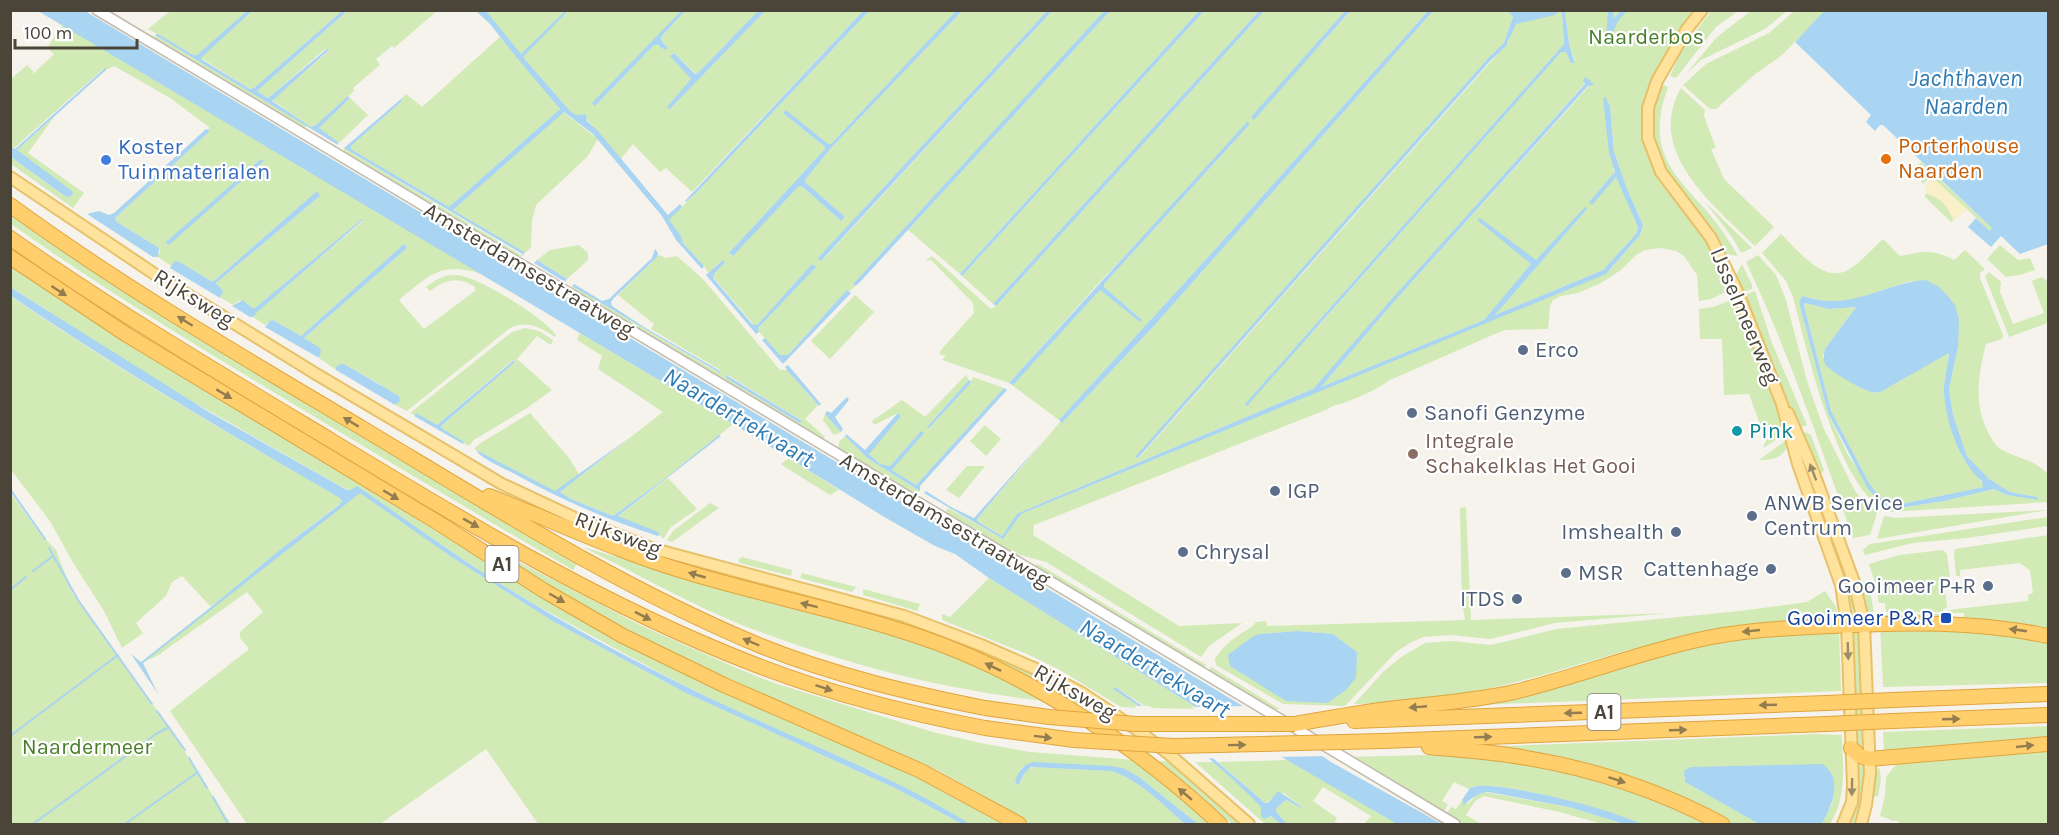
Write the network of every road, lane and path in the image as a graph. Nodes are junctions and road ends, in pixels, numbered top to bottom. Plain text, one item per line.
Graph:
1 (97, 10) edge
2 (1702, 10) edge
3 (10, 177) edge
4 (10, 205) edge
5 (10, 238) edge
6 (10, 257) edge
7 (1782, 404) junction
8 (456, 484) junction
9 (1864, 624) junction
10 (1847, 625) junction
11 (2049, 636) edge
12 (2049, 694) edge
13 (1382, 715) junction
14 (2049, 715) edge
15 (1383, 741) junction
16 (2049, 744) edge
17 (1851, 748) junction
18 (1869, 759) junction
19 (1019, 825) edge
20 (1220, 825) edge
21 (1249, 825) edge
22 (1455, 825) edge
23 (1722, 825) edge
24 (1843, 825) edge
25 (1861, 825) edge

1 - 22 street, Amsterdamsestraatweg
2 - 7 main road, IJsselmeerweg
3 - 21 main road, Rijksweg
8 -> 4 highway, Rijksweg / A1
5 -> 15 highway, A1, bridge
6 -> 19 highway, A1
9 -> 7 main road, IJsselmeerweg
7 - 10 main road, IJsselmeerweg
13 -> 8 highway, A1, bridge
20 -> 8 highway, A1
9 - 10 highway, A1
11 -> 9 highway, A1
9 - 18 main road, IJsselmeerweg
10 -> 13 highway, A1
10 -> 17 main road, IJsselmeerweg
12 -> 13 highway, A1, bridge
15 -> 14 highway, A1, bridge
15 -> 23 highway, A1
18 -> 16 highway
17 - 18 highway
17 -> 24 main road, IJsselmeerweg
18 - 25 main road, IJsselmeerweg

